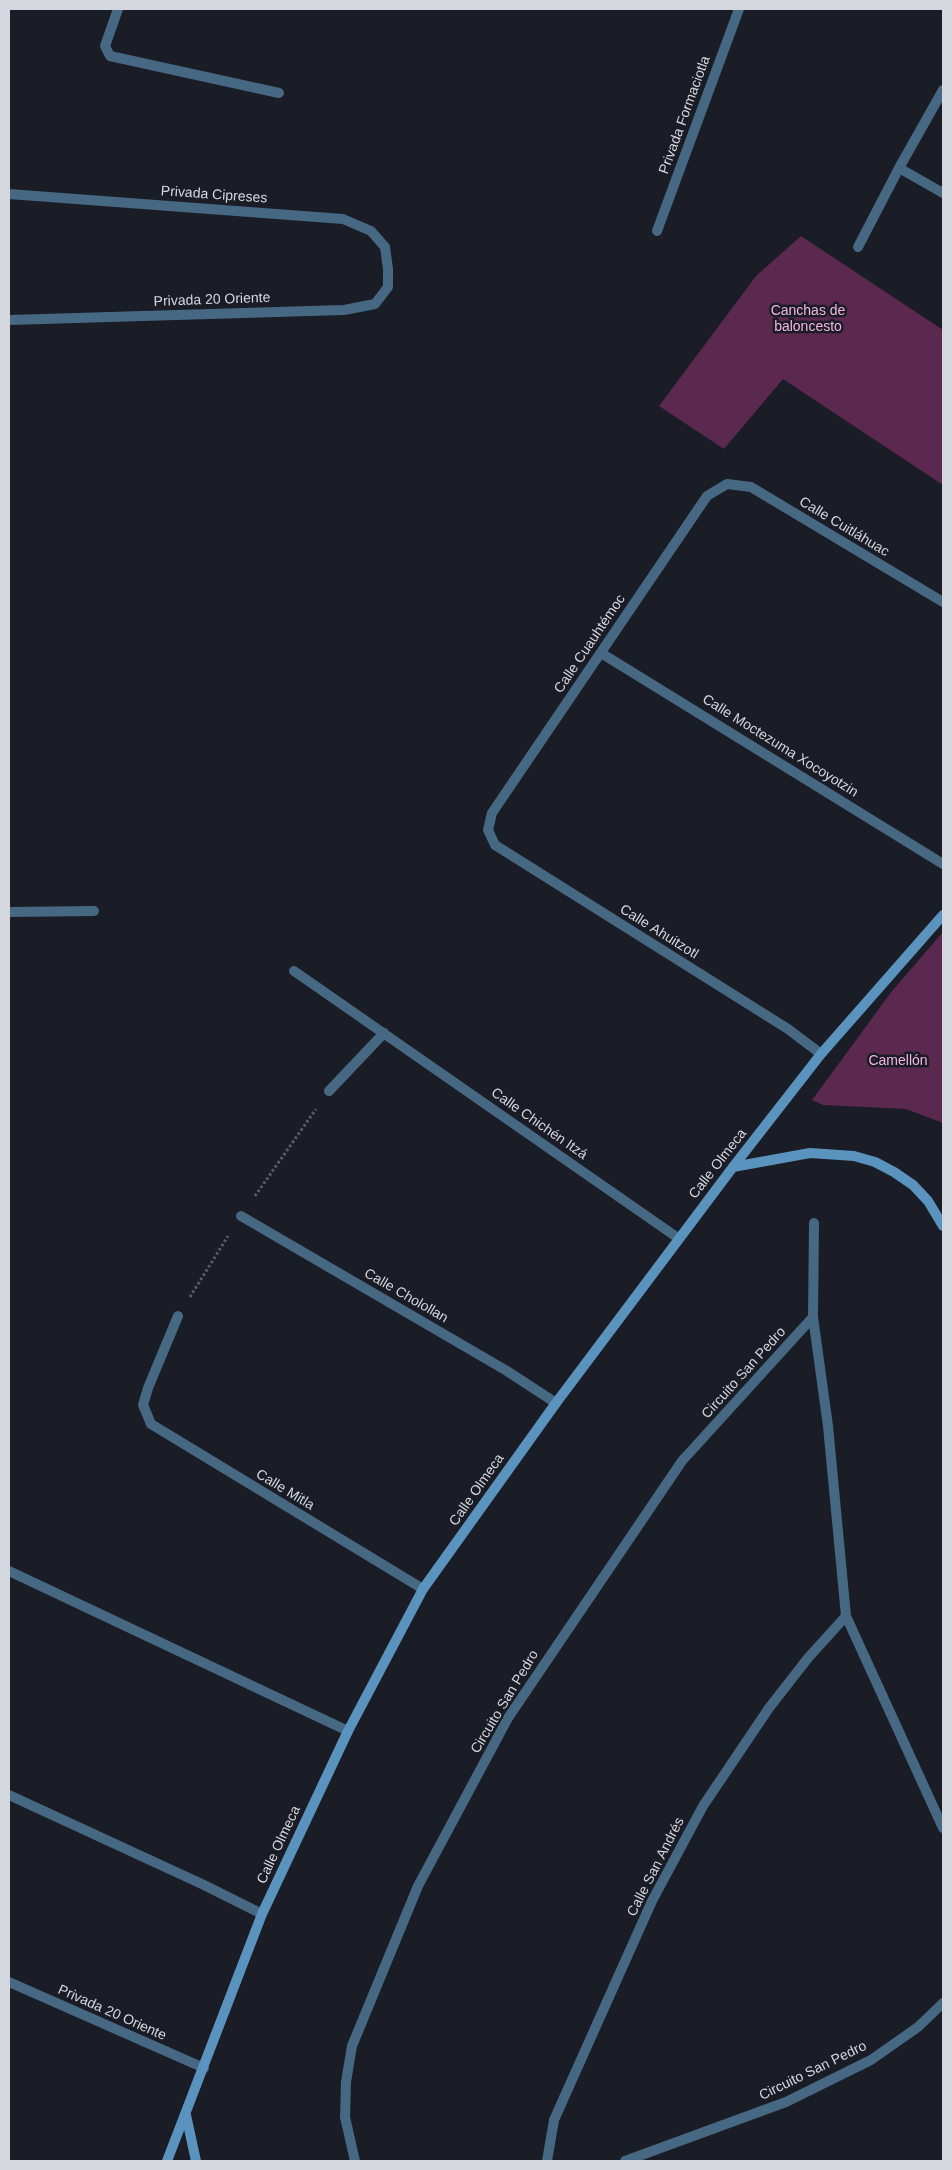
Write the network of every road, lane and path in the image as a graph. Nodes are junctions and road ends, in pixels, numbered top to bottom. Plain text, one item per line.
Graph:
1 (118, 9) edge
2 (739, 9) edge
3 (943, 90) edge
4 (279, 93) dead end
5 (899, 168) junction
6 (943, 193) edge
7 (9, 194) edge
8 (657, 231) dead end
9 (858, 248) dead end
10 (388, 269) joint
11 (9, 320) edge
12 (727, 484) joint
13 (943, 602) edge
14 (602, 653) junction
15 (488, 830) joint
16 (943, 864) edge
17 (94, 911) dead end
18 (9, 912) edge
19 (943, 915) edge
20 (294, 971) dead end
21 (384, 1032) junction
22 (821, 1054) junction
23 (329, 1090) dead end
24 (733, 1167) junction
25 (241, 1216) dead end
26 (814, 1223) dead end
27 (943, 1226) edge
28 (678, 1238) junction
29 (178, 1316) dead end
30 (813, 1317) junction
31 (556, 1403) junction
32 (9, 1571) edge
33 (423, 1589) junction
34 (846, 1616) junction
35 (348, 1731) junction
36 (9, 1795) edge
37 (943, 1828) edge
38 (262, 1914) junction
39 (9, 1982) edge
40 (943, 2003) edge
41 (204, 2068) junction
42 (186, 2115) junction
43 (167, 2161) edge
44 (196, 2161) edge
45 (355, 2161) edge
46 (547, 2161) edge
47 (625, 2161) edge

1 - 4 street
2 - 8 street, Privada Formaciotla
3 - 5 street
5 - 6 street
5 - 9 street
7 - 10 street, Privada Cipreses
10 - 11 street, Privada 20 Oriente
12 - 13 street, Calle Cuitláhuac
12 - 14 street, Calle Cuauhtémoc
14 - 15 street, Calle Cuauhtémoc
14 - 16 street, Calle Moctezuma Xocoyotzin
15 - 22 street, Calle Ahuitzotl
17 - 18 street
19 - 22 street, Calle Olmeca
20 - 21 street, Calle Chichén Itzá
21 - 23 street
21 - 28 street, Calle Chichén Itzá
22 - 24 street, Calle Olmeca
24 - 27 street
24 - 28 street, Calle Olmeca
25 - 31 street, Calle Cholollan
26 - 30 street
28 - 31 street, Calle Olmeca
29 - 33 street, Calle Mitla
30 - 34 street
30 - 45 street, Circuito San Pedro
31 - 33 street, Calle Olmeca
32 - 35 street
33 - 35 street, Calle Olmeca
34 - 37 street
34 - 46 street, Calle San Andrés
35 - 38 street, Calle Olmeca
36 - 38 street
38 - 41 street, Calle Olmeca
39 - 41 street, Privada 20 Oriente
40 - 47 street, Circuito San Pedro
41 - 42 street, Calle Olmeca
42 - 43 street, Calle Olmeca
42 - 44 street

